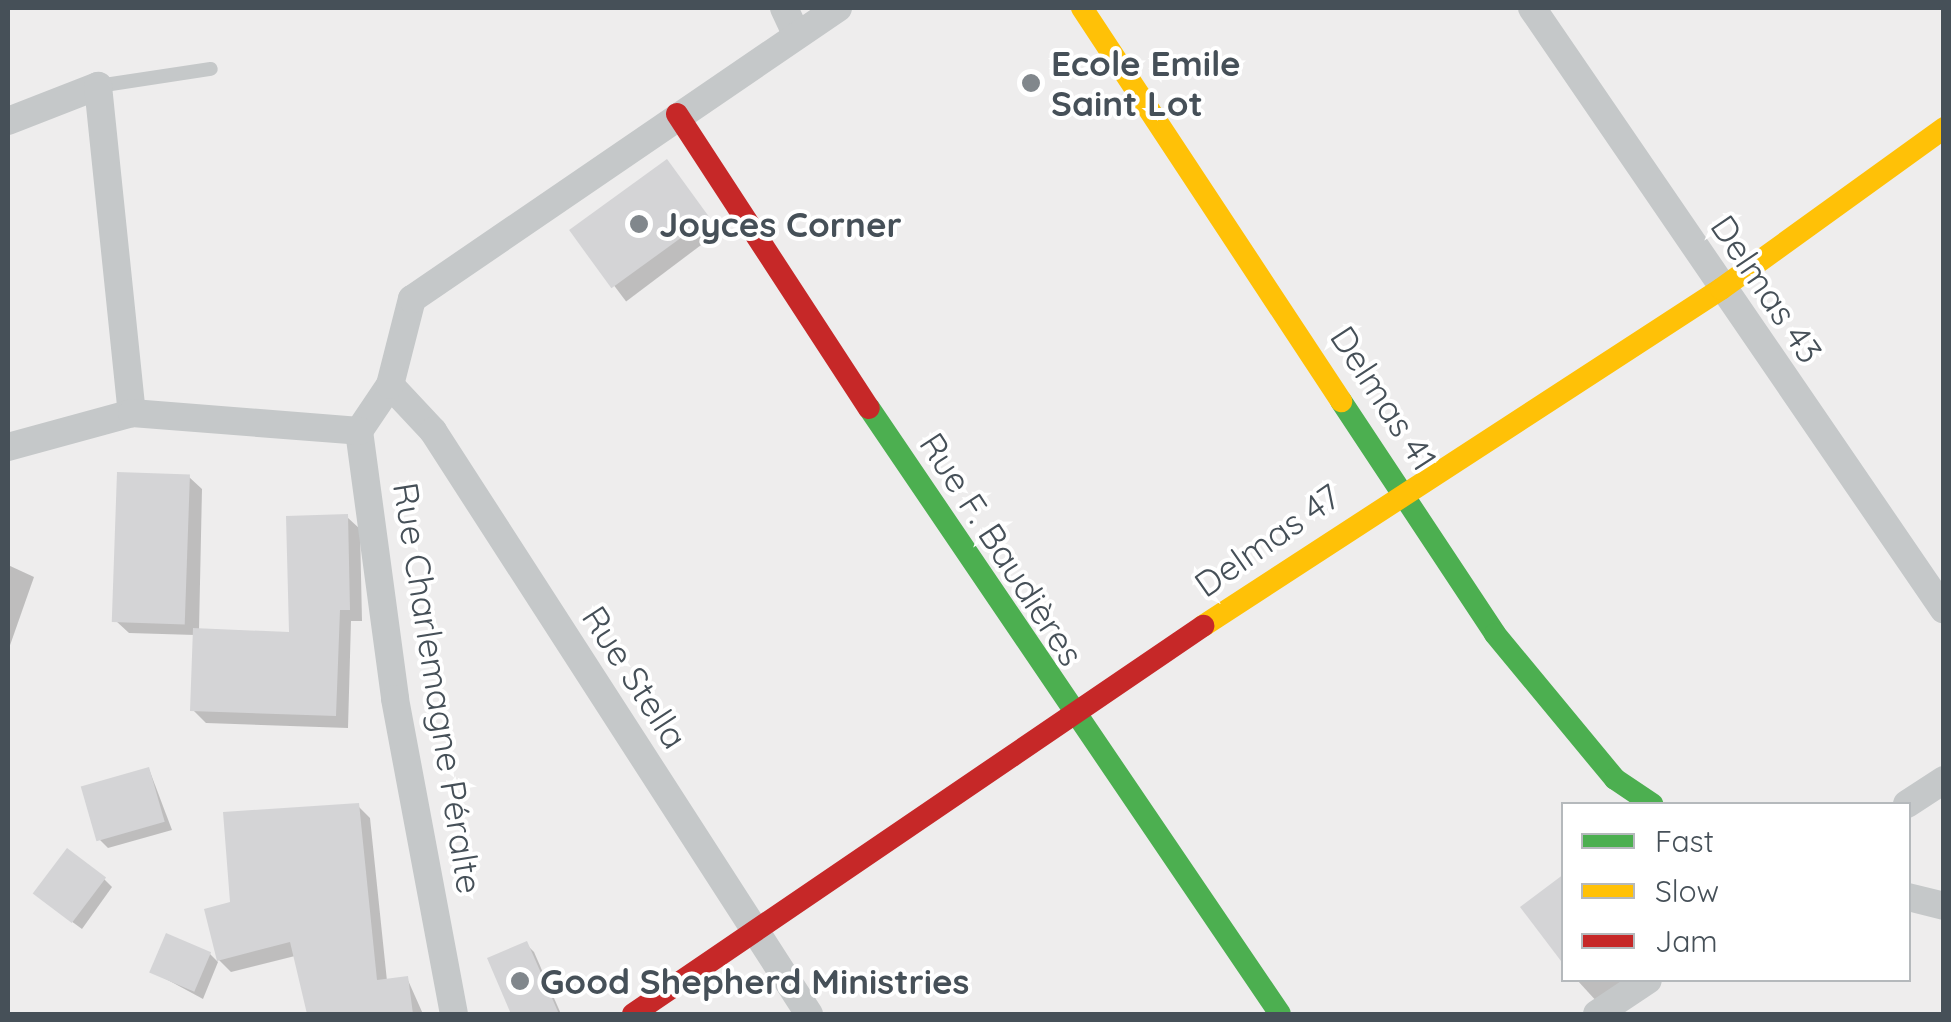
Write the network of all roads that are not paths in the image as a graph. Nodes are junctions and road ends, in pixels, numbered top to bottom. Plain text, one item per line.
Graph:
1 (784, 8) edge
2 (838, 8) edge
3 (1082, 8) edge
4 (1532, 8) edge
5 (796, 34) junction
6 (212, 69) dead end
7 (98, 86) junction
8 (676, 114) junction
9 (8, 121) edge
10 (1944, 128) edge
11 (1721, 289) junction
12 (390, 385) junction
13 (132, 413) junction
14 (359, 431) junction
15 (8, 447) edge
16 (1400, 492) junction
17 (1944, 610) edge
18 (1074, 722) junction
19 (1944, 780) edge
20 (1649, 802) edge
21 (1910, 802) edge
22 (1911, 897) edge
23 (1944, 906) edge
24 (755, 935) junction
25 (1645, 982) edge
26 (454, 1014) edge
27 (633, 1014) edge
28 (809, 1014) edge
29 (1280, 1014) edge
30 (1596, 1014) edge

1 - 5 street
2 - 5 street
3 - 16 street, Delmas 41
4 - 11 street, Delmas 43
5 - 8 street
6 - 7 lane
7 - 9 street
7 - 13 street
8 - 12 street
8 - 18 street, Rue F. Baudières
10 - 11 street, Delmas 47
11 - 16 street, Delmas 47
11 - 17 street, Delmas 43
12 - 14 street
12 - 24 street, Rue Stella
13 - 14 street
13 - 15 street
14 - 26 street, Rue Charlemagne Péralte
16 - 18 street, Delmas 47
16 - 20 street, Delmas 41
18 - 24 street, Delmas 47
18 - 29 street, Rue F. Baudières
19 - 21 street
22 - 23 street
24 - 27 street, Delmas 47
24 - 28 street, Rue Stella
25 - 30 street

